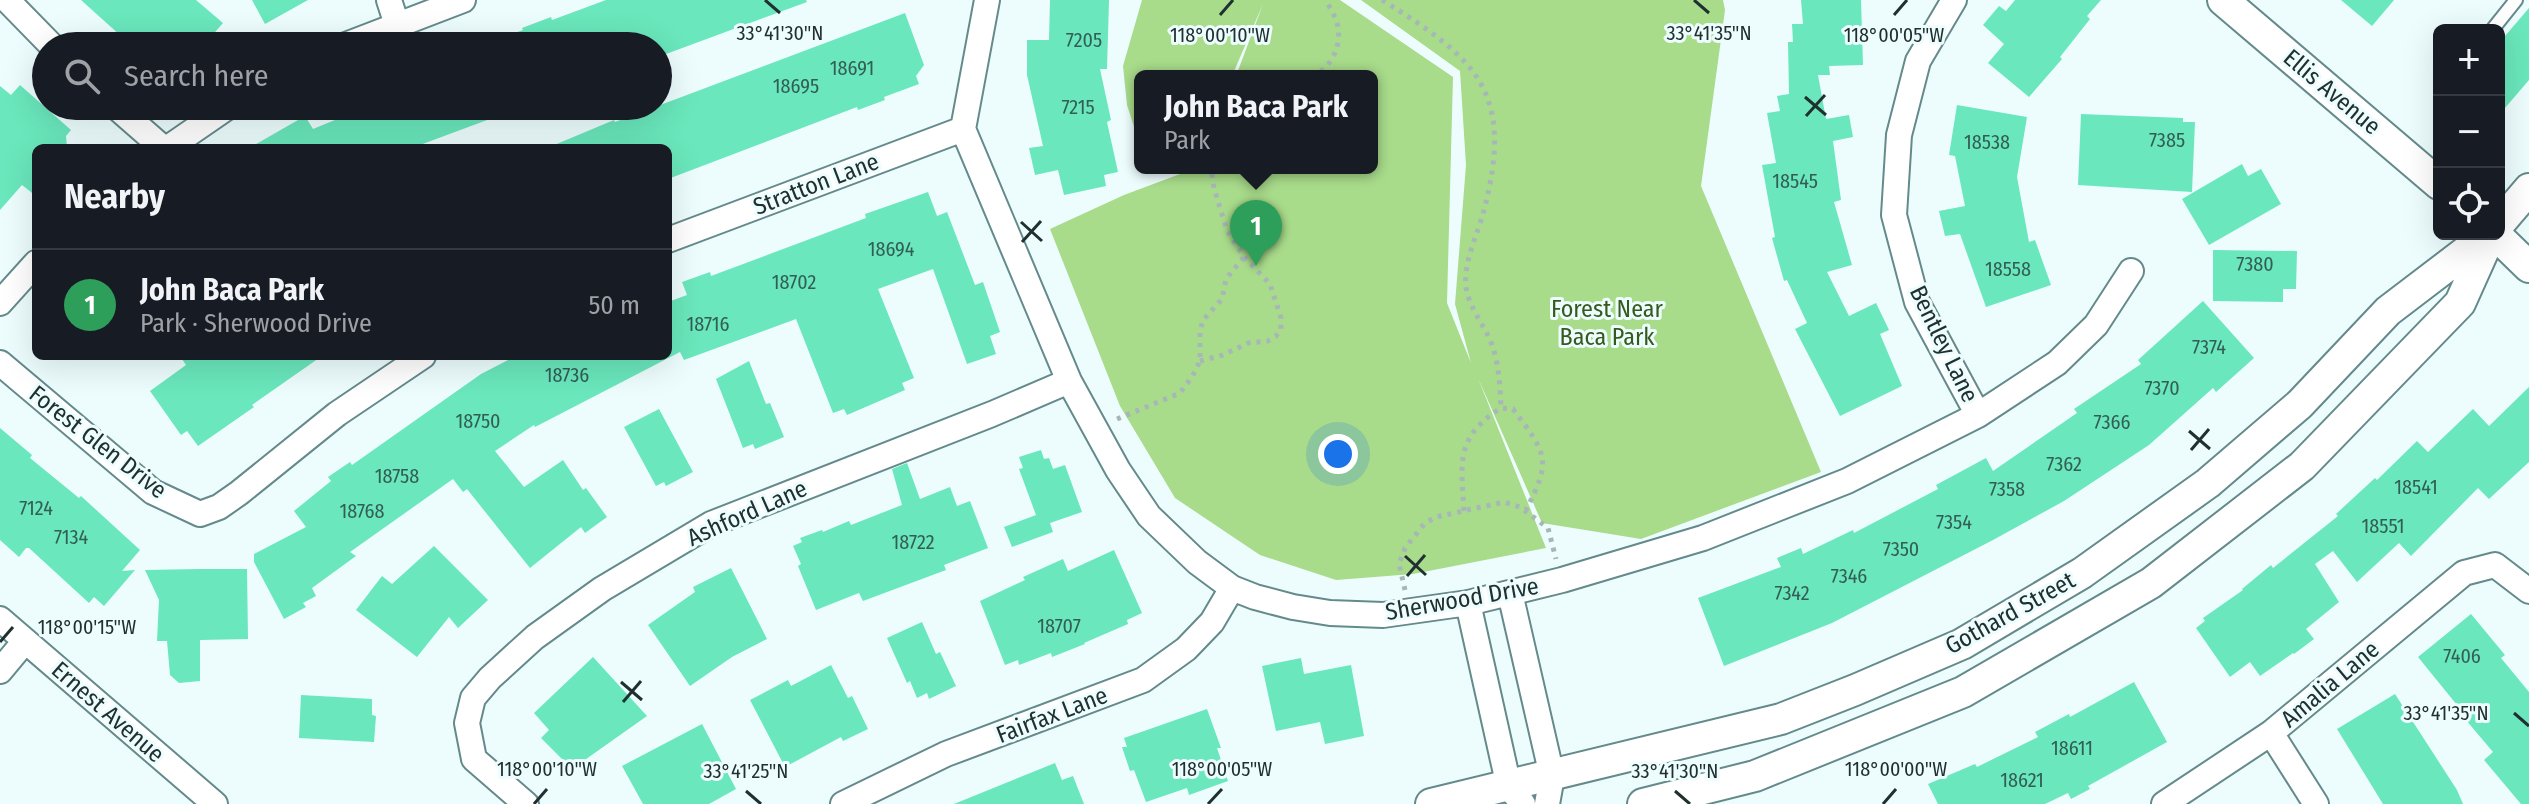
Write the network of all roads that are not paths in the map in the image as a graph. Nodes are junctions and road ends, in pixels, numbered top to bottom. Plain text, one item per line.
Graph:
1 (7, 0) edge
2 (389, 0) edge
3 (463, 0) edge
4 (987, 0) edge
5 (1954, 0) edge
6 (2223, 0) edge
7 (2516, 0) edge
8 (2497, 24) edge
9 (397, 25) junction
10 (38, 32) edge
11 (379, 32) edge
12 (132, 120) edge
13 (208, 120) edge
14 (963, 129) junction
15 (161, 144) edge
16 (172, 144) edge
17 (2433, 179) edge
18 (2529, 189) edge
19 (2505, 217) edge
20 (672, 238) edge
21 (2484, 240) edge
22 (2489, 240) edge
23 (2499, 240) edge
24 (32, 267) edge
25 (2529, 267) edge
26 (2131, 271) dead end
27 (0, 303) edge
28 (417, 360) edge
29 (0, 363) edge
30 (1069, 381) junction
31 (1978, 415) junction
32 (1232, 588) junction
33 (2529, 591) edge
34 (1510, 593) junction
35 (1468, 603) junction
36 (0, 619) edge
37 (25, 641) junction
38 (0, 671) edge
39 (2271, 733) junction
40 (1550, 790) edge
41 (1516, 795) edge
42 (215, 804) edge
43 (526, 804) edge
44 (843, 804) edge
45 (1431, 804) edge
46 (1643, 804) edge
47 (2164, 804) edge
48 (2316, 804) edge

1 - 10 street
2 - 9 street
3 - 9 street
4 - 14 street
5 - 31 street, Bentley Lane
6 - 17 street, Ellis Avenue
7 - 8 lane
9 - 11 street
12 - 15 street
13 - 16 street
14 - 20 street, Stratton Lane
14 - 30 street, Sherwood Drive
18 - 19 street
21 - 40 street, Gothard Street
22 - 46 street, Gothard Street
23 - 25 street
24 - 27 street
26 - 31 street, Sherwood Drive
28 - 29 street, Forest Glen Drive
30 - 32 street, Sherwood Drive
30 - 43 street, Ashford Lane
31 - 34 street, Sherwood Drive
32 - 35 street, Sherwood Drive
32 - 44 street, Fairfax Lane
33 - 39 street, Amalia Lane
34 - 35 street, Sherwood Drive
34 - 40 street
35 - 41 street
36 - 37 street, Ernest Avenue
37 - 38 street
37 - 42 street, Ernest Avenue
39 - 47 street, Amalia Lane
39 - 48 street
40 - 41 street, Gothard Street
41 - 45 street, Gothard Street

